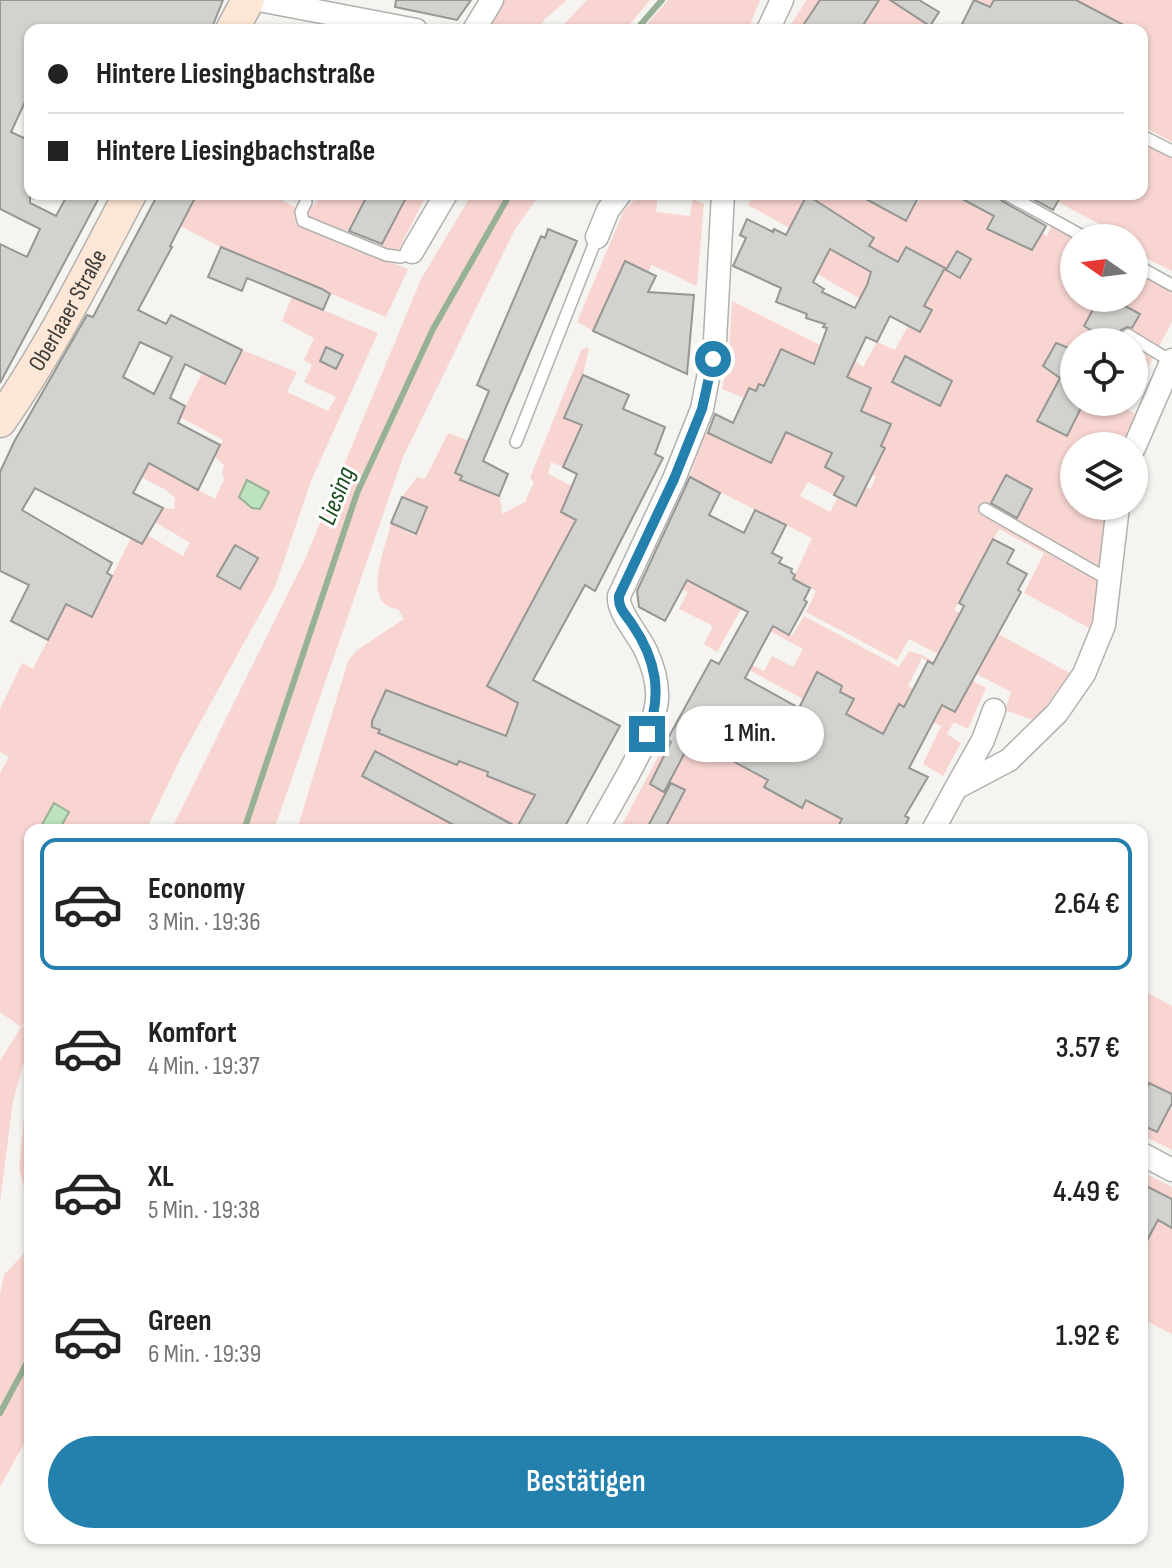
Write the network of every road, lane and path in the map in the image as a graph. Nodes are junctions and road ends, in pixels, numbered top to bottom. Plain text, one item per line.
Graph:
1 (248, 0) edge
2 (259, 0) edge
3 (492, 0) edge
4 (782, 0) edge
5 (235, 24) edge
6 (385, 24) edge
7 (478, 24) edge
8 (771, 24) edge
9 (1148, 139) edge
10 (1172, 151) edge
11 (127, 200) edge
12 (442, 200) edge
13 (616, 200) edge
14 (723, 200) edge
15 (1017, 200) edge
16 (306, 202) dead end
17 (1061, 224) edge
18 (597, 237) joint
19 (412, 252) joint
20 (1148, 272) edge
21 (1172, 285) edge
22 (1148, 346) edge
23 (1172, 360) edge
24 (0, 421) edge
25 (1141, 432) edge
26 (516, 442) dead end
27 (985, 509) dead end
28 (1116, 520) edge
29 (1110, 580) junction
30 (994, 710) dead end
31 (956, 788) junction
32 (600, 824) edge
33 (936, 824) edge
34 (1148, 1157) edge
35 (1172, 1170) edge

1 - 5 main road
2 - 6 street
3 - 7 street
4 - 8 street
9 - 10 lane
11 - 24 main road, Oberlaaer Straße
12 - 19 street
13 - 18 street
14 - 32 street
15 - 17 lane
16 - 19 lane
18 - 26 lane
20 - 21 lane
22 - 23 lane
23 - 25 street
27 - 29 lane
28 - 29 street
29 - 31 street
30 - 31 street
31 - 33 street
34 - 35 street

